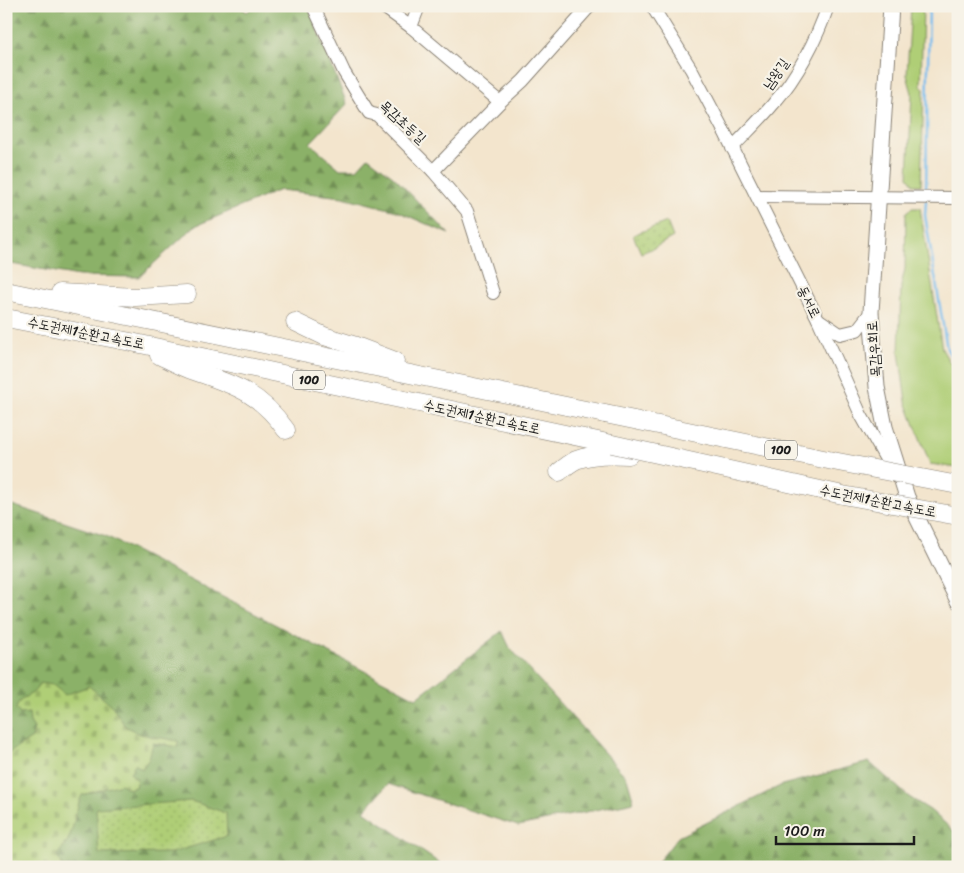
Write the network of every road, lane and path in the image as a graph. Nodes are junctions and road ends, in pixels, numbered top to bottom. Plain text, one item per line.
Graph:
1 (313, 6) edge
2 (382, 6) edge
3 (419, 6) edge
4 (590, 6) edge
5 (652, 6) edge
6 (828, 6) edge
7 (891, 6) edge
8 (412, 27) junction
9 (500, 102) junction
10 (732, 148) junction
11 (433, 171) junction
12 (757, 196) junction
13 (878, 197) junction
14 (958, 198) edge
15 (6, 290) edge
16 (493, 293) dead end
17 (187, 294) dead end
18 (871, 312) junction
19 (6, 318) edge
20 (818, 320) junction
21 (295, 322) dead end
22 (131, 342) junction
23 (442, 379) junction
24 (286, 430) dead end
25 (681, 460) junction
26 (559, 472) dead end
27 (958, 485) edge
28 (907, 496) junction
29 (958, 516) edge
30 (958, 601) edge

1 - 11 street, 목감초등길
2 - 8 street
3 - 8 street
4 - 9 street
5 - 10 street, 동서로
6 - 10 street, 남왕길
7 - 13 main road, 목감우회로
8 - 9 street
9 - 11 street
10 - 12 street, 동서로
11 - 16 street, 목감초등길
12 - 13 street
12 - 20 street, 동서로
13 - 14 street
13 - 18 main road, 목감우회로
15 - 17 highway
15 - 23 highway, 수도권제1순환고속도로 / 100
18 - 20 street
18 - 28 main road, 목감우회로
19 - 22 highway, 수도권제1순환고속도로 / 100
20 - 28 street, 동서로
21 - 23 highway
22 - 24 highway
22 - 25 highway, 수도권제1순환고속도로 / 100, bridge
23 - 27 highway, 수도권제1순환고속도로 / 100, bridge
25 - 26 highway
25 - 29 highway, 수도권제1순환고속도로 / 100, bridge
28 - 30 main road, 동서로

